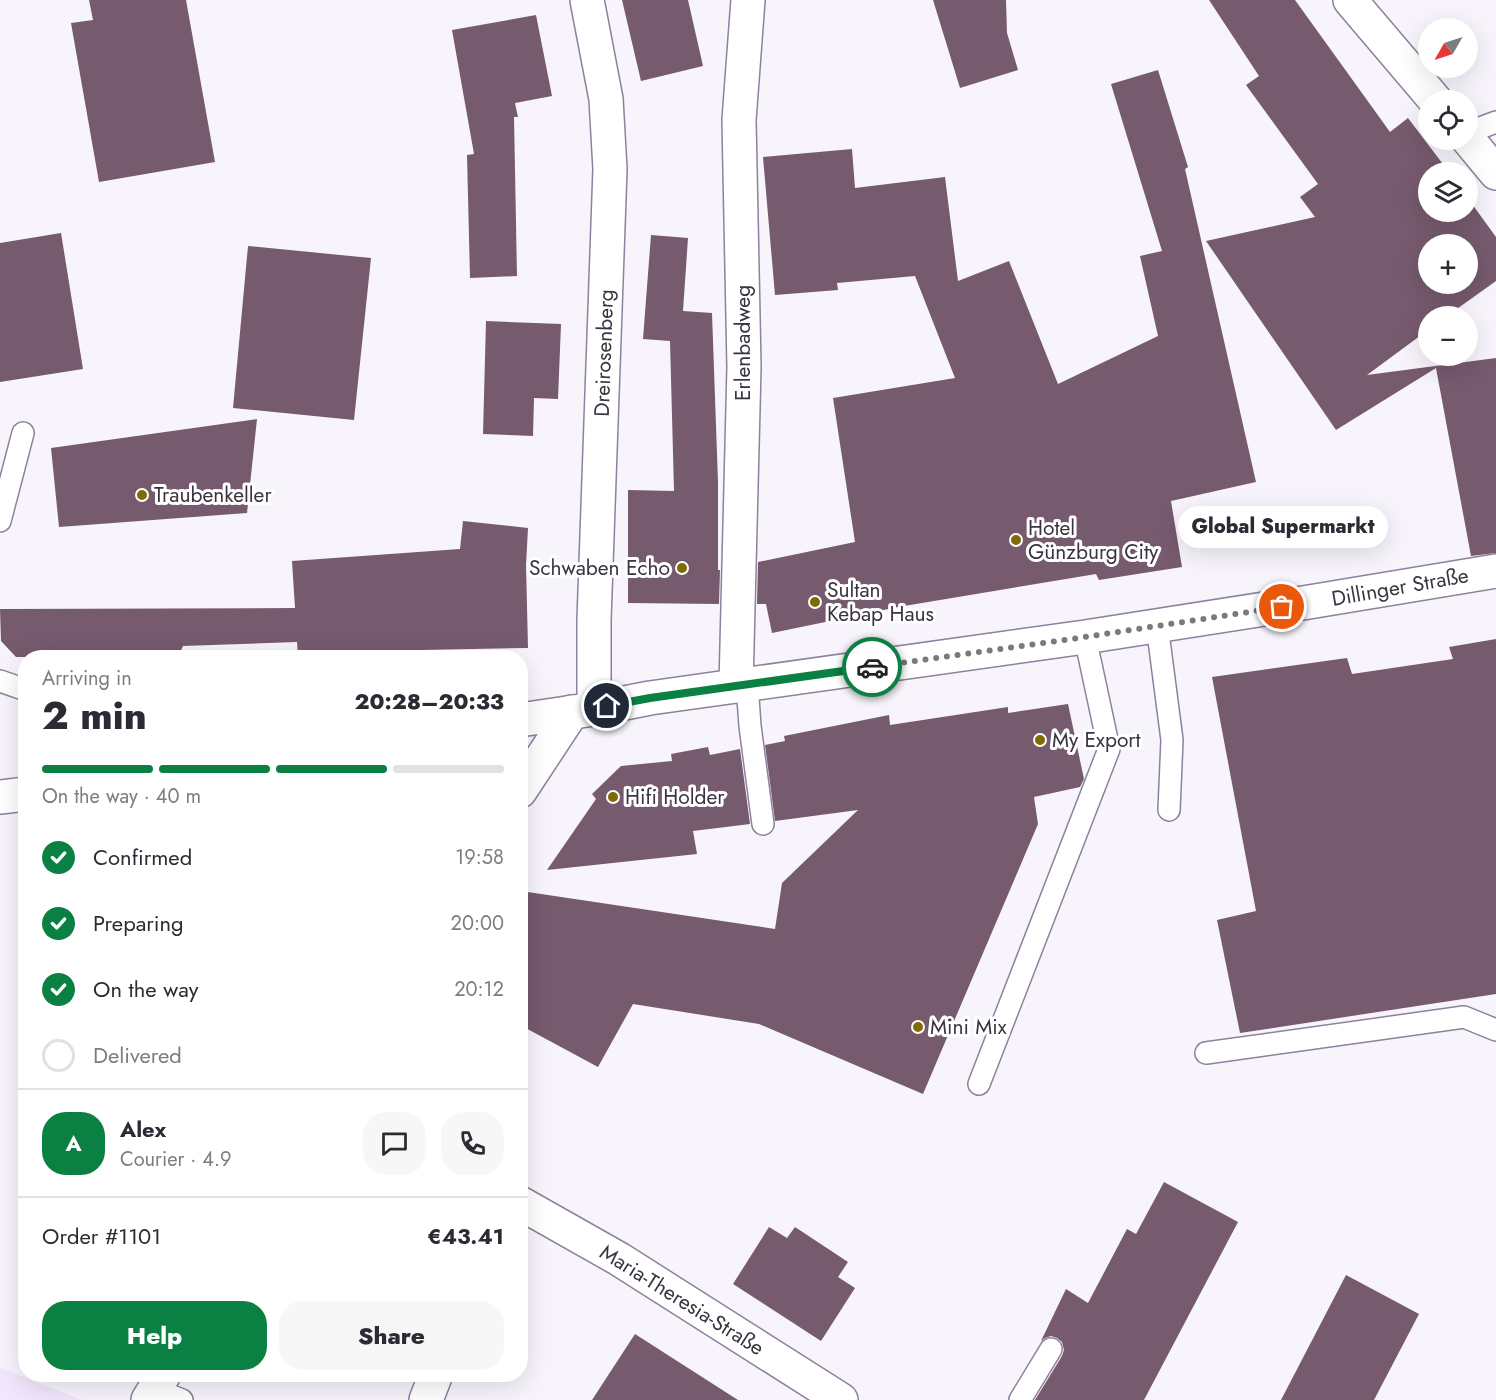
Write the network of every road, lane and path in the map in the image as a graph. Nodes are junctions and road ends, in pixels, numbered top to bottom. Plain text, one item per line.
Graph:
1 (587, 0) edge
2 (748, 0) edge
3 (1350, 0) edge
4 (1426, 90) edge
5 (1496, 122) edge
6 (1478, 129) edge
7 (1477, 150) edge
8 (1496, 173) edge
9 (22, 434) dead end
10 (0, 521) edge
11 (1496, 571) edge
12 (1157, 625) junction
13 (1085, 637) junction
14 (0, 681) edge
15 (741, 685) junction
16 (18, 687) edge
17 (583, 710) junction
18 (528, 719) edge
19 (528, 781) edge
20 (18, 795) edge
21 (0, 797) edge
22 (1169, 810) dead end
23 (763, 824) dead end
24 (1496, 1030) edge
25 (1206, 1053) dead end
26 (979, 1084) dead end
27 (528, 1207) edge
28 (1051, 1348) dead end
29 (433, 1382) edge
30 (426, 1400) edge
31 (841, 1400) edge
32 (1020, 1400) edge

1 - 17 street, Dreirosenberg
2 - 15 street, Erlenbadweg
3 - 4 street
5 - 6 lane
7 - 8 street
9 - 10 lane
11 - 12 street, Dillinger Straße
12 - 13 street, Dillinger Straße
12 - 22 lane
13 - 15 street, Dillinger Straße
13 - 26 lane
14 - 16 lane
15 - 17 street, Dillinger Straße
15 - 23 lane
17 - 18 street, Dillinger Straße
17 - 19 street
20 - 21 street
24 - 25 lane
27 - 31 street, Maria-Theresia-Straße
28 - 32 lane
29 - 30 street

